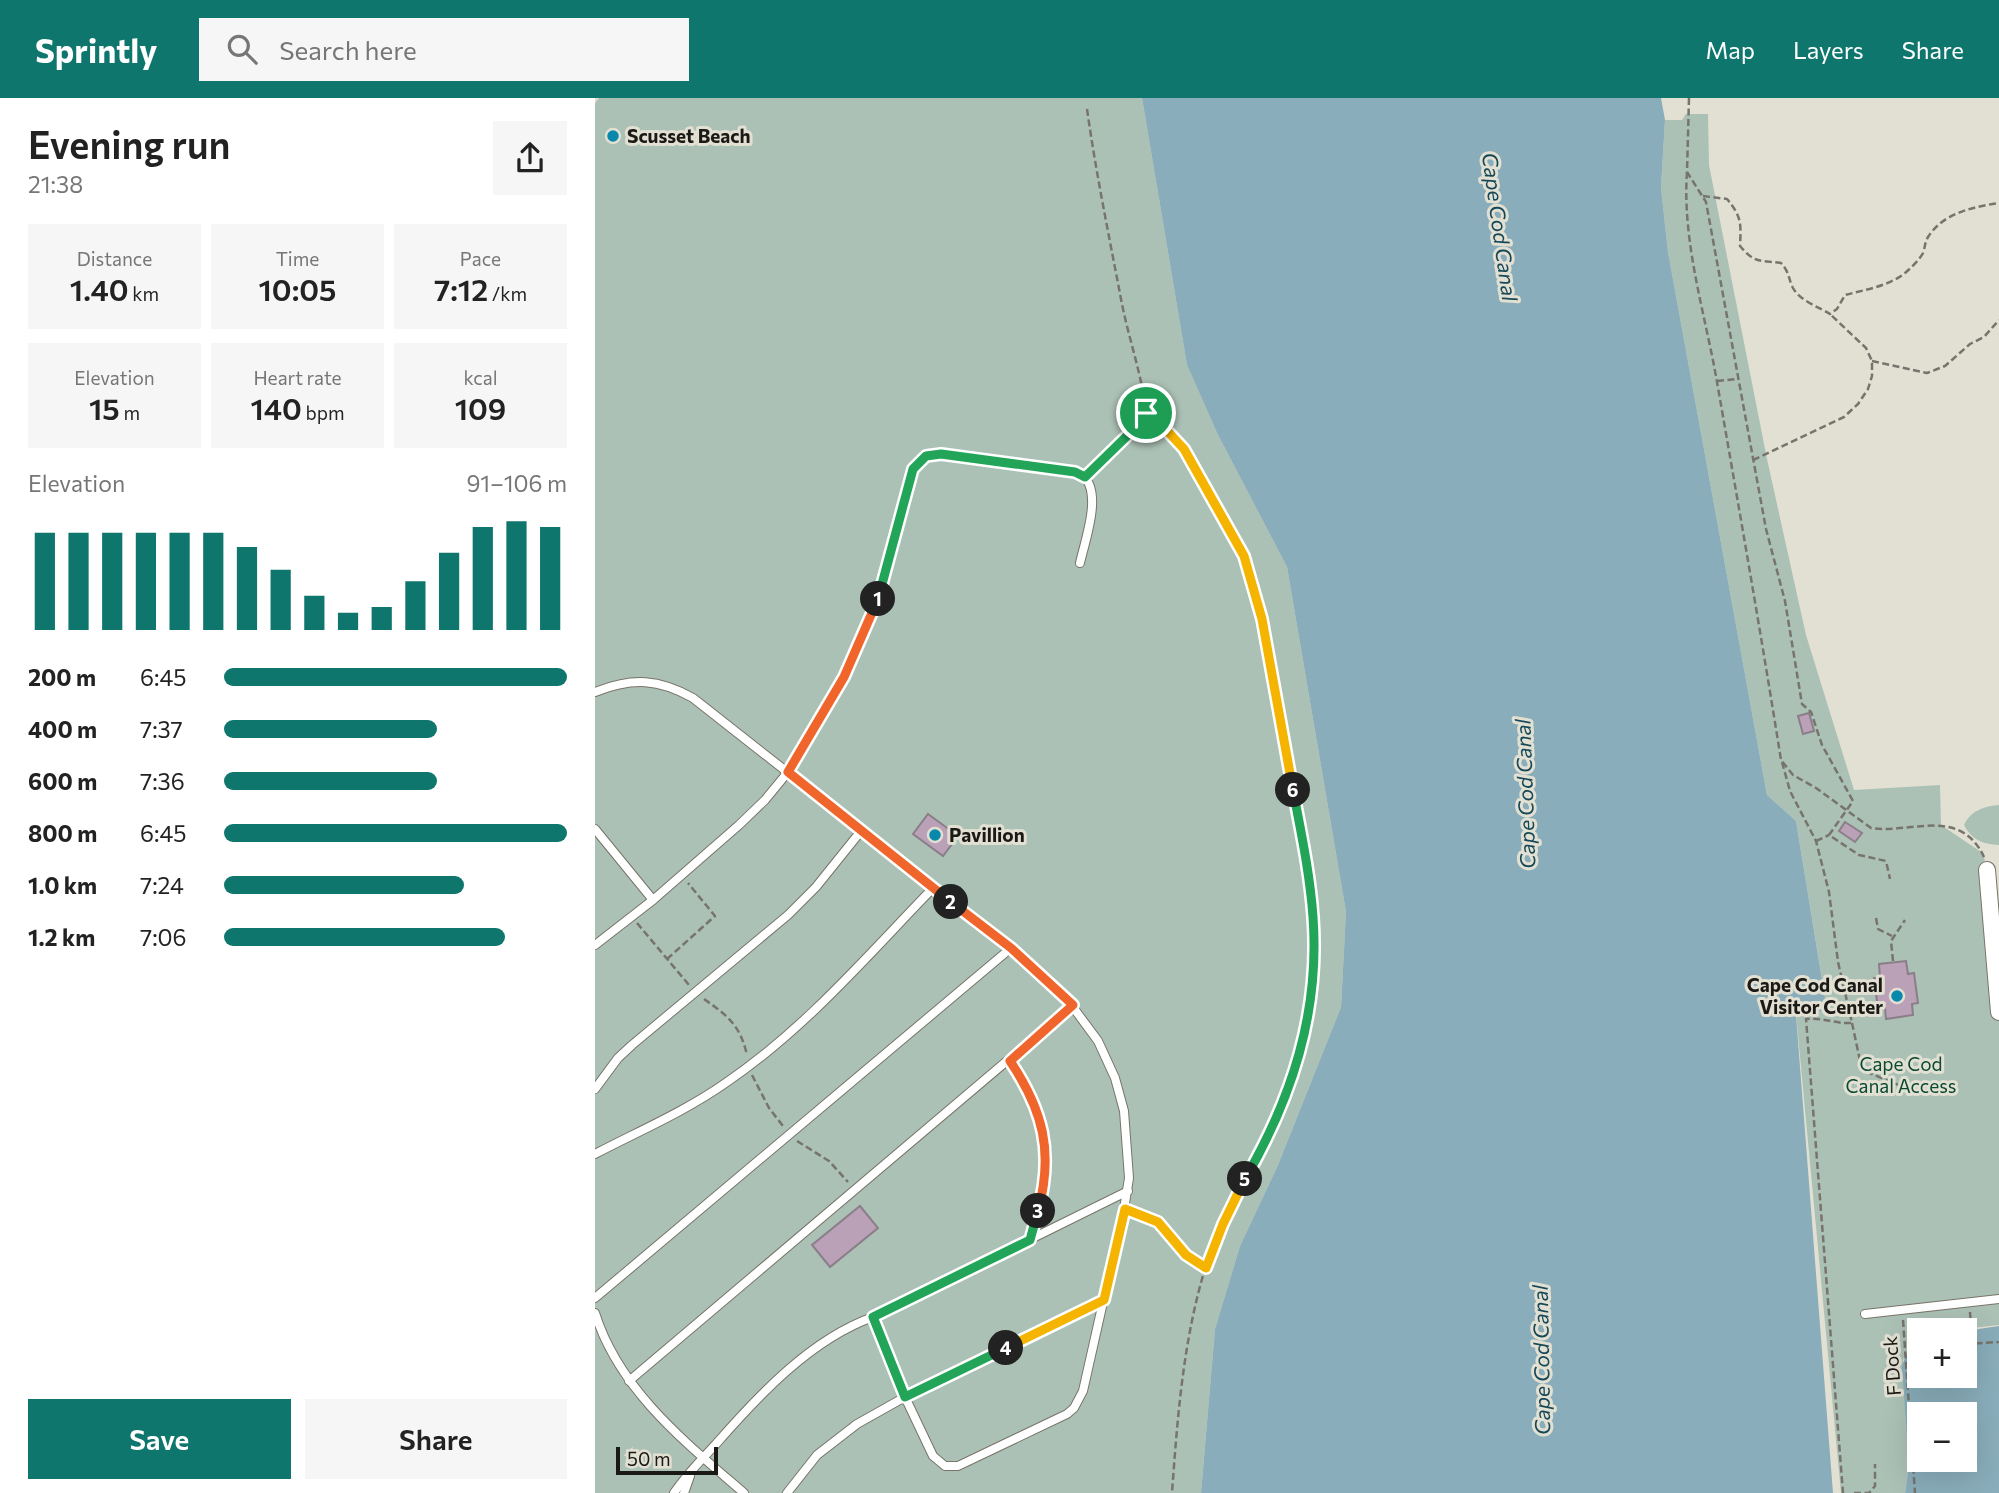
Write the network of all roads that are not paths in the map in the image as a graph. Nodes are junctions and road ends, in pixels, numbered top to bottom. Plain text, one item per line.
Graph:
1 (1080, 563) dead end
2 (595, 692) edge
3 (788, 772) junction
4 (595, 830) edge
5 (861, 831) junction
6 (1987, 870) road end
7 (933, 888) junction
8 (653, 900) junction
9 (595, 946) edge
10 (1011, 948) junction
11 (1073, 1005) junction
12 (1999, 1012) edge
13 (1010, 1061) junction
14 (595, 1089) edge
15 (595, 1154) edge
16 (1128, 1191) junction
17 (1030, 1240) junction
18 (595, 1298) edge
19 (1999, 1299) edge
20 (1104, 1300) junction
21 (595, 1313) edge
22 (1865, 1314) dead end
23 (873, 1317) junction
24 (629, 1381) junction
25 (905, 1397) junction
26 (703, 1457) junction
27 (692, 1470) junction
28 (674, 1493) edge
29 (684, 1493) edge
30 (744, 1493) edge
31 (787, 1493) edge

1 - 3 lane
2 - 3 lane
3 - 5 lane
3 - 8 lane
4 - 8 lane
5 - 7 lane
5 - 14 lane
6 - 12 street
7 - 10 lane
7 - 15 lane
8 - 9 lane
10 - 11 lane
10 - 18 lane
11 - 13 lane
11 - 16 lane
13 - 17 lane
13 - 24 lane
16 - 17 lane
16 - 20 lane
17 - 23 lane
19 - 22 lane
20 - 25 lane
20 - 25 lane
21 - 24 lane
23 - 25 lane
23 - 26 lane
24 - 26 lane
25 - 31 lane
26 - 27 lane
26 - 30 lane
27 - 28 lane
27 - 29 lane

